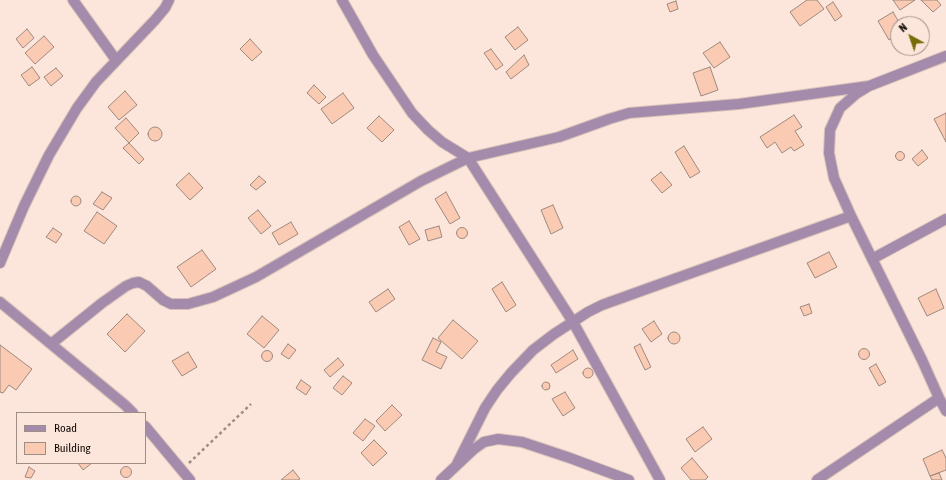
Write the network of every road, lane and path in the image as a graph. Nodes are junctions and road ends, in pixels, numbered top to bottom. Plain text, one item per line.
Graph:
1 (73, 0) edge
2 (169, 0) edge
3 (342, 0) edge
4 (946, 56) edge
5 (116, 60) junction
6 (869, 86) junction
7 (468, 158) junction
8 (851, 216) junction
9 (946, 219) edge
10 (872, 259) junction
11 (0, 263) edge
12 (0, 302) edge
13 (573, 322) junction
14 (51, 344) junction
15 (939, 398) junction
16 (251, 404) dead end
17 (946, 411) edge
18 (132, 412) edge
19 (146, 427) edge
20 (457, 464) junction
21 (187, 465) dead end
22 (190, 480) edge
23 (441, 480) edge
24 (630, 480) edge
25 (660, 480) edge
26 (817, 480) edge

1 - 5 street
2 - 5 street
3 - 7 street
4 - 6 street
5 - 11 street
6 - 7 street
6 - 8 street
7 - 13 street
7 - 14 street
8 - 10 street
8 - 13 street
9 - 10 street
10 - 15 street
12 - 14 street
13 - 20 street
13 - 25 street
14 - 18 street
15 - 17 street
15 - 26 street
16 - 21 path
19 - 22 street
20 - 23 street
20 - 24 street

